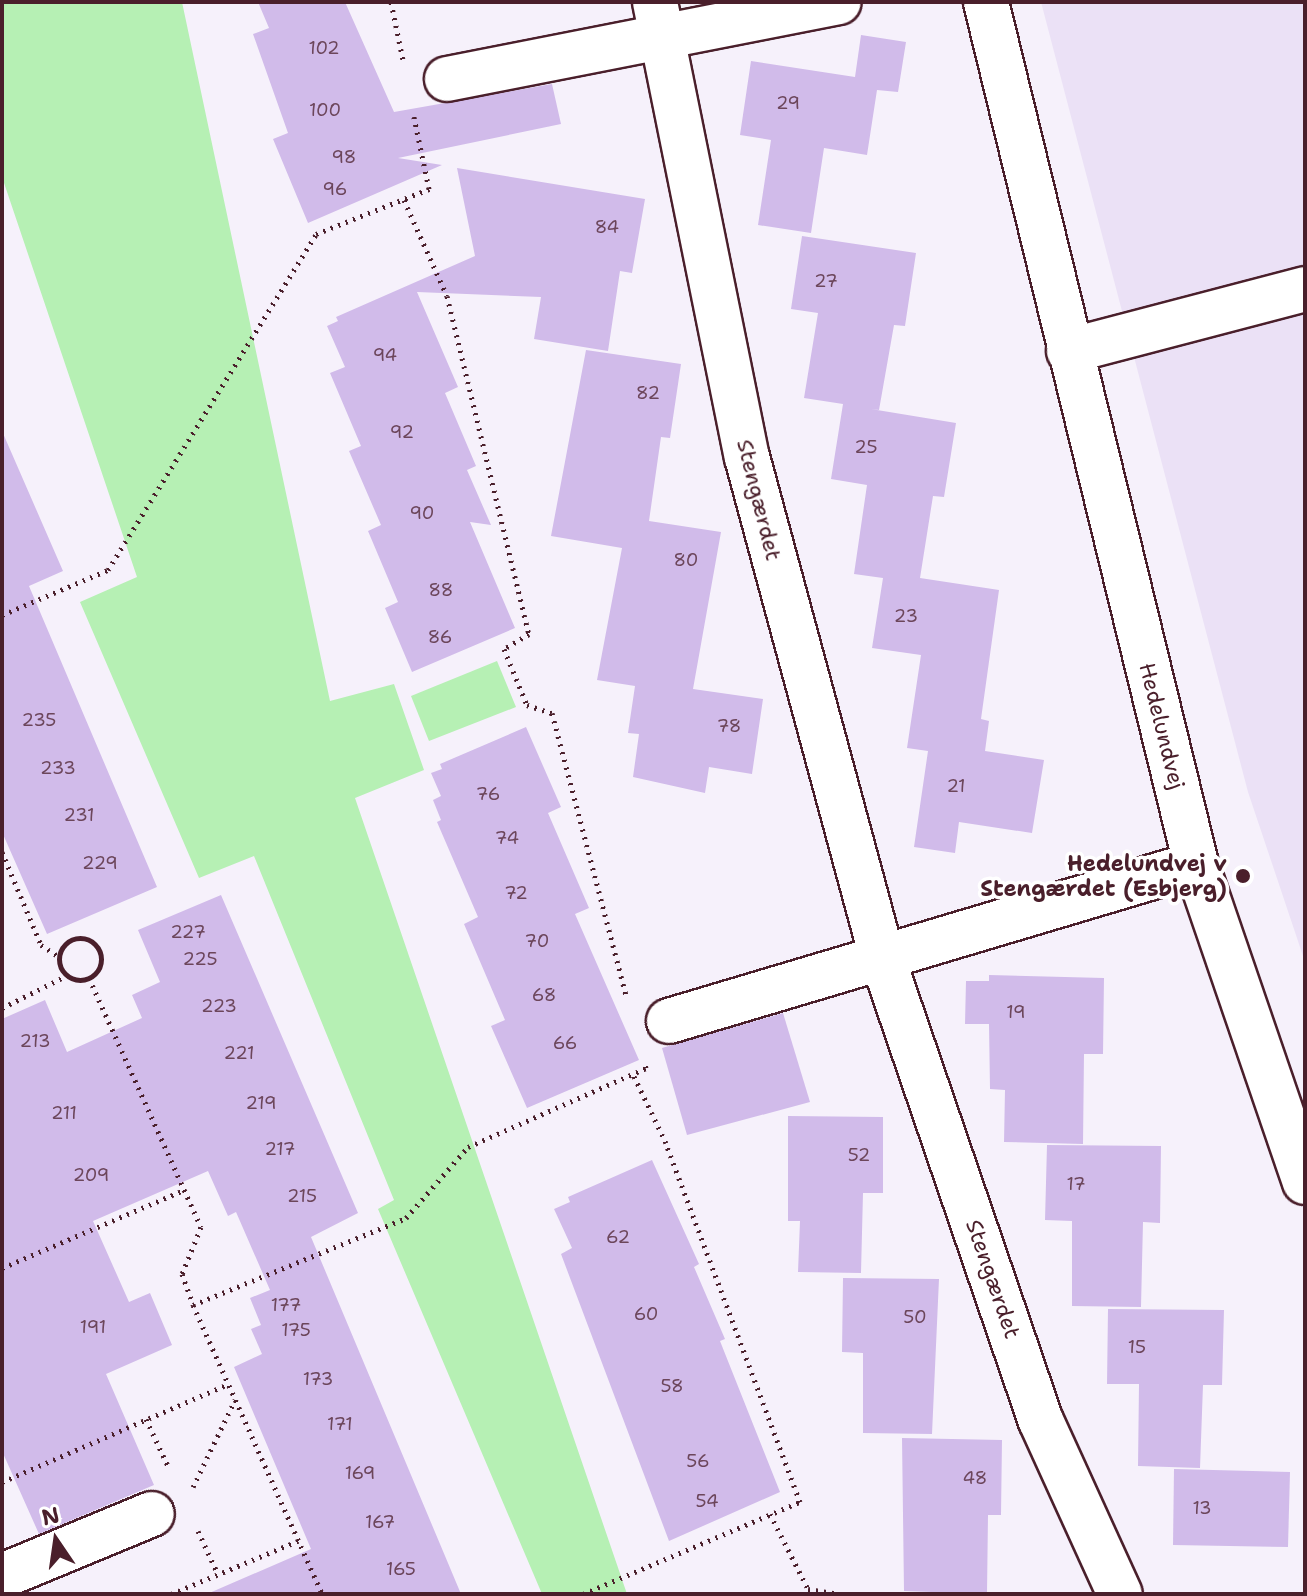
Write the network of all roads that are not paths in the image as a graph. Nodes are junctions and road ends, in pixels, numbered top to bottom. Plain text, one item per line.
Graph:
1 (838, 2) edge
2 (986, 2) edge
3 (658, 20) edge
4 (427, 78) road end
5 (1305, 289) edge
6 (1069, 351) junction
7 (1196, 864) junction
8 (882, 957) junction
9 (669, 1021) dead end
10 (1290, 1089) edge
11 (1305, 1182) edge
12 (152, 1514) road end
13 (2, 1576) edge
14 (1120, 1594) edge

1 - 3 street
2 - 6 street, Hedelundvej
3 - 4 street
3 - 8 street, Stengærdet
5 - 6 street
6 - 7 street, Hedelundvej
7 - 8 street
7 - 10 street, Hedelundvej
8 - 9 street
8 - 14 street, Stengærdet
10 - 11 street, Hedelundvej
12 - 13 street

